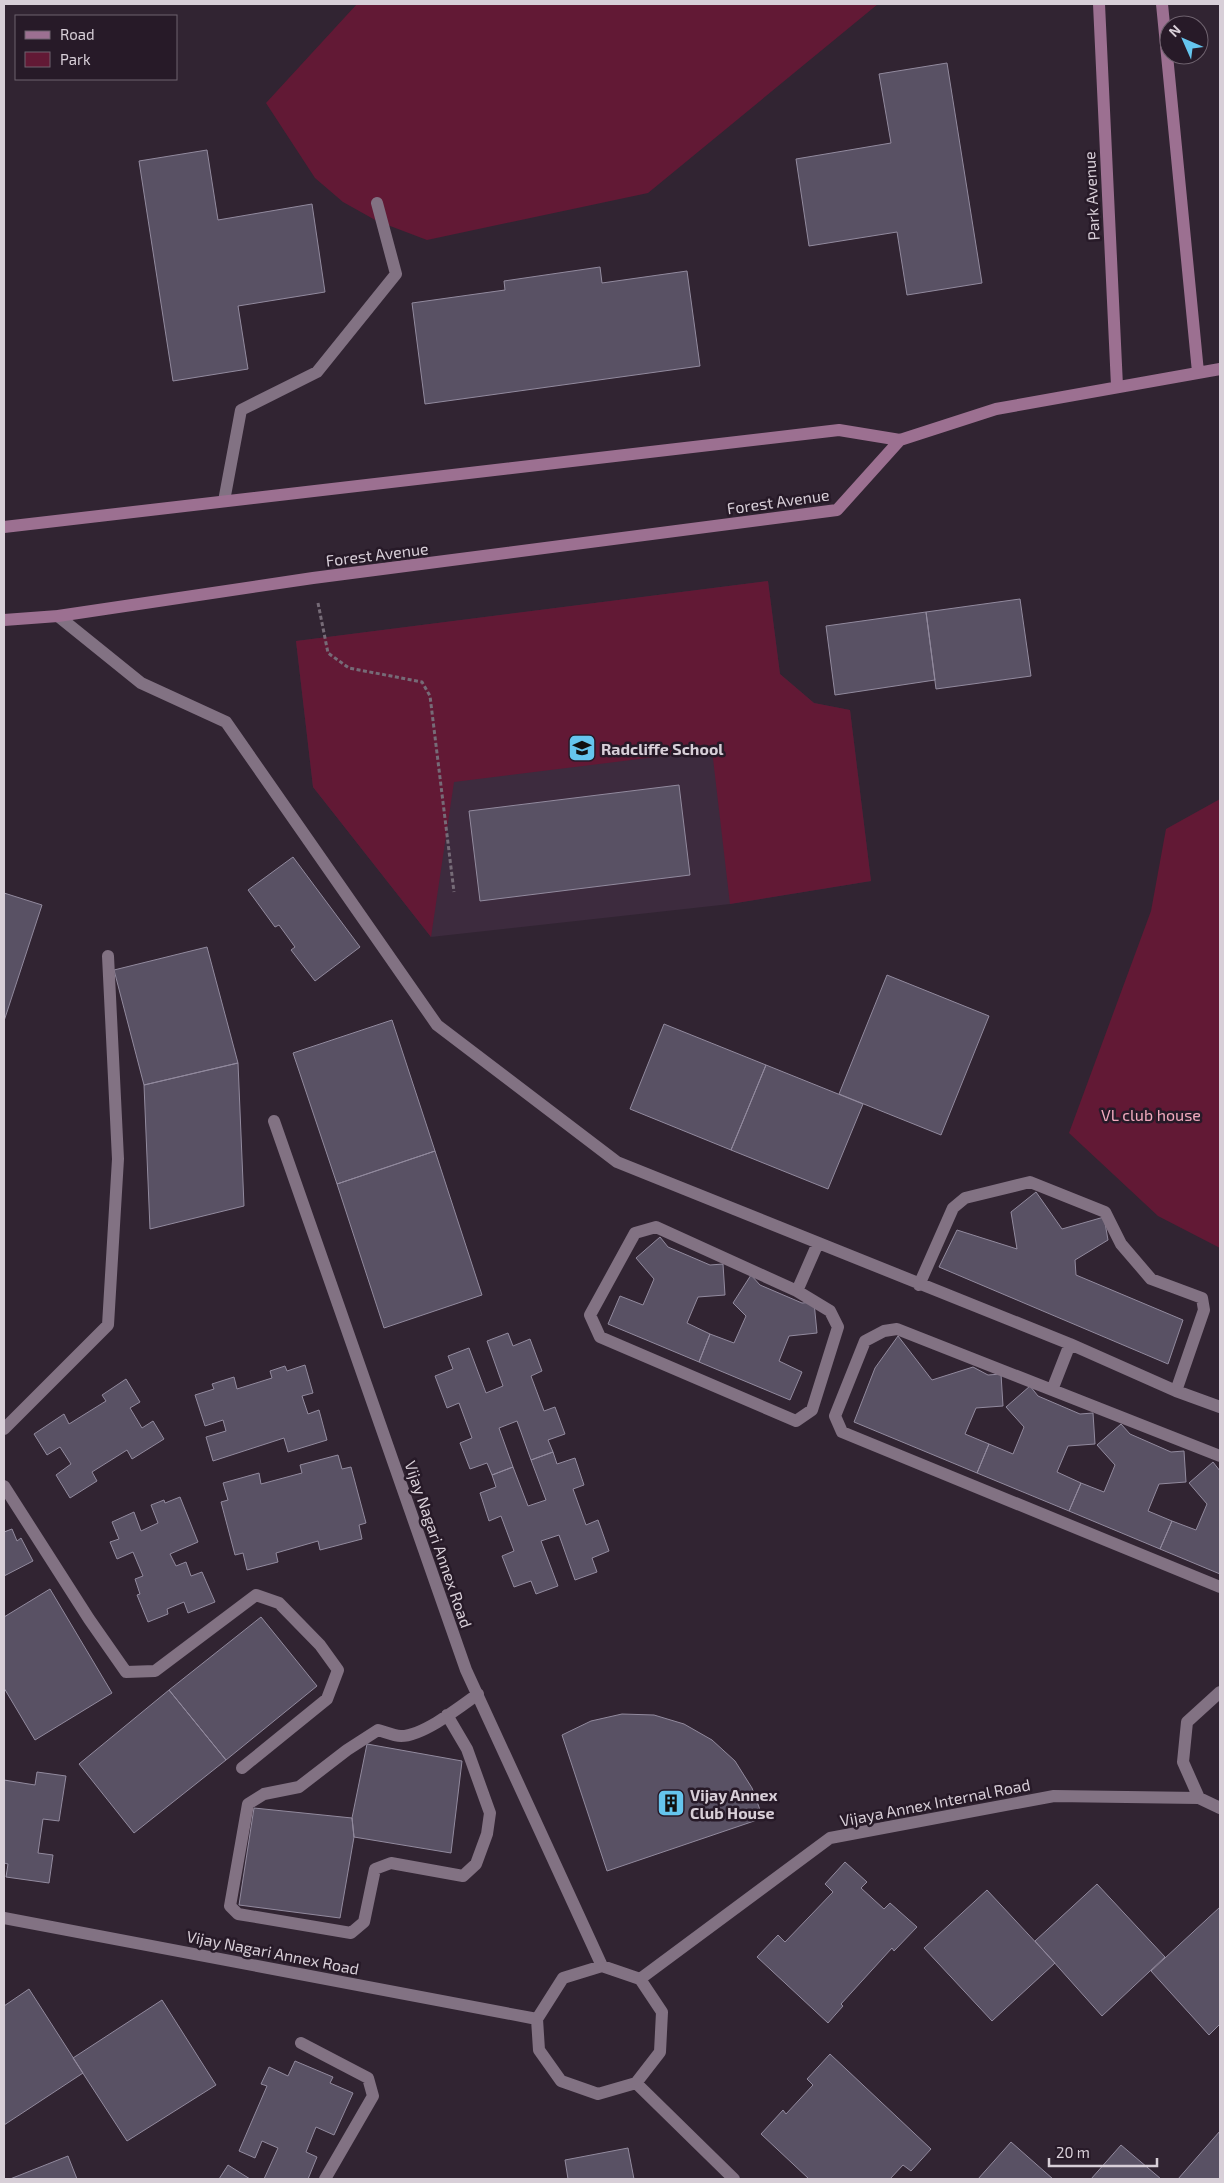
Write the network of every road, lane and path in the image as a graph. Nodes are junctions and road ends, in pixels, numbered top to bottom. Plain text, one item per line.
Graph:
1 (1099, 4) edge
2 (1162, 4) edge
3 (377, 203) dead end
4 (1220, 370) edge
5 (1198, 372) junction
6 (1116, 386) junction
7 (900, 440) junction
8 (224, 501) junction
9 (4, 527) edge
10 (313, 578) junction
11 (58, 616) junction
12 (4, 620) edge
13 (454, 892) dead end
14 (108, 956) dead end
15 (274, 1121) dead end
16 (818, 1243) junction
17 (919, 1284) junction
18 (797, 1291) junction
19 (1070, 1344) junction
20 (1052, 1390) junction
21 (1176, 1391) junction
22 (1220, 1407) edge
23 (4, 1429) edge
24 (1220, 1456) edge
25 (4, 1486) edge
26 (1220, 1587) edge
27 (1220, 1692) edge
28 (478, 1694) junction
29 (447, 1715) junction
30 (242, 1768) dead end
31 (1199, 1798) junction
32 (1220, 1808) edge
33 (4, 1918) edge
34 (602, 1966) junction
35 (640, 1979) junction
36 (537, 2019) junction
37 (301, 2043) dead end
38 (636, 2083) junction
39 (325, 2179) edge
40 (734, 2179) edge

1 - 6 street, Park Avenue
2 - 5 street
3 - 8 street
4 - 5 street
5 - 6 street
6 - 7 street
7 - 8 street
7 - 10 street, Forest Avenue
8 - 9 street
10 - 11 street, Forest Avenue
10 - 13 path
11 - 12 street, Forest Avenue
11 - 16 street
14 - 23 street
15 - 28 street, Vijay Nagari Annex Road
16 - 17 street
16 - 18 street
17 - 19 street
17 - 21 street
18 - 18 street
19 - 20 street
19 - 21 street
20 - 24 street
20 - 26 street
21 - 22 street
25 - 30 street
27 - 31 street
28 - 29 street
28 - 34 street, Vijay Nagari Annex Road
29 - 29 street
31 - 32 street, Vijaya Annex Internal Road
31 - 35 street, Vijaya Annex Internal Road
33 - 36 street, Vijay Nagari Annex Road
34 - 35 street
34 - 36 street
35 - 38 street
36 - 38 street
37 - 39 street
38 - 40 street

